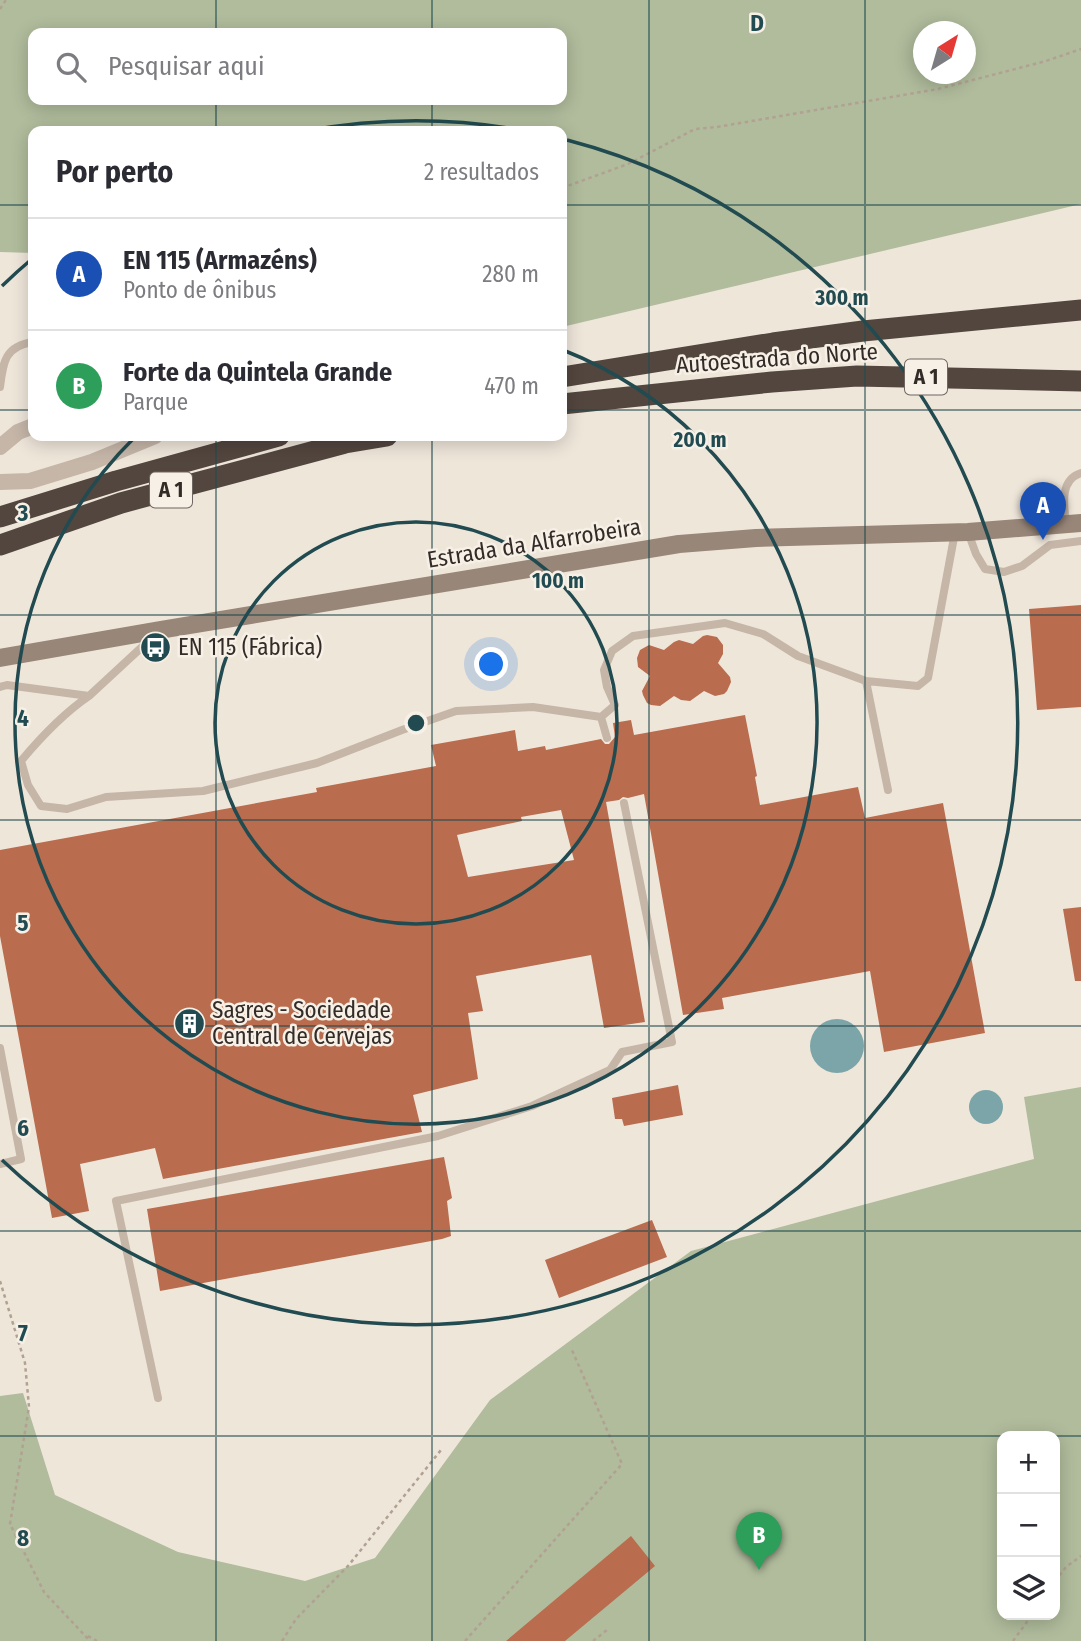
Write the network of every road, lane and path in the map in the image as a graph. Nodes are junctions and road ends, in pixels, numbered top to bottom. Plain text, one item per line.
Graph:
1 (6, 0) edge
2 (0, 9) edge
3 (1081, 49) edge
4 (567, 186) edge
5 (1081, 310) edge
6 (28, 343) edge
7 (567, 376) edge
8 (1081, 381) edge
9 (0, 387) edge
10 (567, 403) edge
11 (28, 428) edge
12 (143, 441) edge
13 (261, 441) edge
14 (357, 441) edge
15 (0, 447) edge
16 (1081, 473) edge
17 (0, 481) edge
18 (0, 517) edge
19 (1074, 524) edge
20 (962, 532) junction
21 (1081, 541) edge
22 (0, 545) edge
23 (160, 630) junction
24 (0, 658) edge
25 (866, 681) junction
26 (0, 687) edge
27 (89, 696) junction
28 (601, 717) junction
29 (607, 738) dead end
30 (888, 790) dead end
31 (624, 803) dead end
32 (0, 1048) edge
33 (0, 1164) edge
34 (0, 1280) edge
35 (571, 1348) dead end
36 (158, 1398) dead end
37 (441, 1450) dead end
38 (1081, 1556) edge
39 (1060, 1575) edge
40 (1028, 1620) edge
41 (607, 1630) dead end
42 (83, 1634) junction
43 (90, 1641) edge
44 (97, 1641) edge
45 (282, 1641) edge
46 (465, 1641) edge
47 (593, 1641) edge
48 (1013, 1641) edge

1 - 2 path
3 - 4 path
5 - 7 highway, Autoestrada do Norte / A 1
6 - 9 lane
8 - 10 highway, Autoestrada do Norte / A 1
11 - 15 street
12 - 17 street
13 - 18 highway, A 1
14 - 22 highway, A 1
16 - 19 lane
19 - 20 main road, Estrada da Alfarrobeira
20 - 21 lane
20 - 23 main road, Estrada da Alfarrobeira
20 - 25 lane
23 - 24 main road, Estrada da Alfarrobeira
23 - 27 lane
25 - 28 lane
25 - 30 lane
26 - 27 lane
27 - 28 lane
28 - 29 lane
31 - 36 lane
32 - 33 lane
34 - 42 path
35 - 46 path
37 - 45 path
38 - 39 path
40 - 48 path
41 - 47 path
42 - 43 path
42 - 44 path

